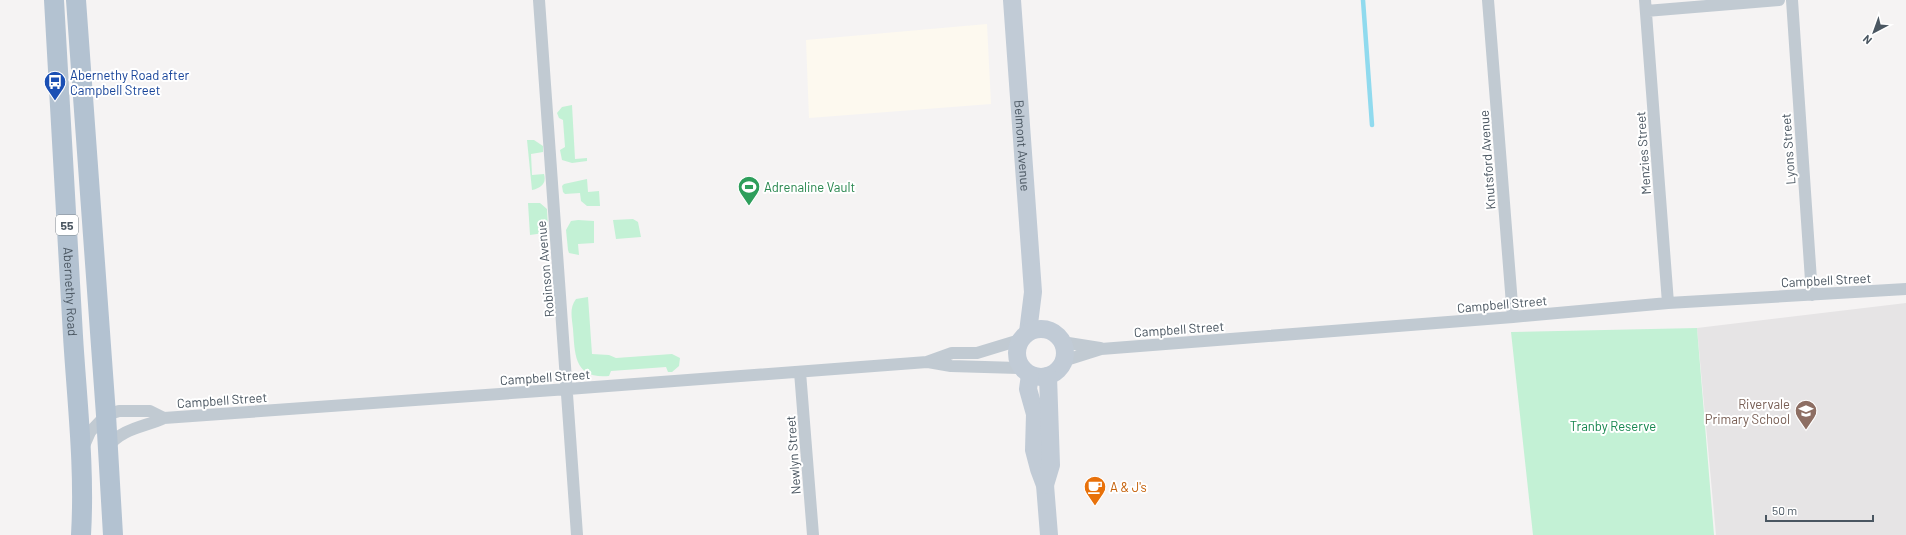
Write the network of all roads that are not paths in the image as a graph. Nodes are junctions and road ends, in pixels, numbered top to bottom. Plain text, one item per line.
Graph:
1 (54, 0) edge
2 (76, 0) edge
3 (539, 0) edge
4 (1012, 0) edge
5 (1488, 0) edge
6 (1779, 0) edge
7 (1792, 0) edge
8 (1645, 6) edge
9 (1906, 289) edge
10 (1033, 292) junction
11 (1812, 295) junction
12 (1668, 303) junction
13 (1513, 317) junction
14 (1024, 336) junction
15 (1055, 336) junction
16 (1101, 349) junction
17 (1063, 361) junction
18 (927, 362) junction
19 (800, 372) junction
20 (1033, 373) junction
21 (568, 389) junction
22 (106, 415) junction
23 (164, 418) junction
24 (108, 447) junction
25 (82, 451) junction
26 (113, 532) edge
27 (81, 535) edge
28 (578, 535) edge
29 (813, 535) edge
30 (1049, 535) edge

1 - 25 main road, Abernethy Road / 55
2 - 22 main road, Abernethy Road / 55
3 - 21 street, Robinson Avenue
4 - 10 main road, Belmont Avenue
5 - 13 street, Knutsford Avenue
6 - 8 street
7 - 11 street, Lyons Street
8 - 12 street, Menzies Street
9 - 11 street, Campbell Street
10 - 14 main road, Belmont Avenue
10 - 15 main road, Belmont Avenue
11 - 12 street, Campbell Street
12 - 13 street, Campbell Street
13 - 16 street, Campbell Street
14 - 15 main road
14 - 18 street, Campbell Street
14 - 20 main road
15 - 16 street, Campbell Street
15 - 17 main road
16 - 17 street, Campbell Street
17 - 20 main road
18 - 19 street, Campbell Street
18 - 20 street, Campbell Street
19 - 21 street, Campbell Street
19 - 29 street, Newlyn Street
20 - 30 main road
21 - 23 street, Campbell Street
21 - 28 street, Robinson Avenue
22 - 23 street, Campbell Street
22 - 24 main road, Abernethy Road / 55
22 - 25 street
23 - 24 street, Campbell Street
24 - 26 main road, Abernethy Road / 55
25 - 27 main road, Abernethy Road / 55

